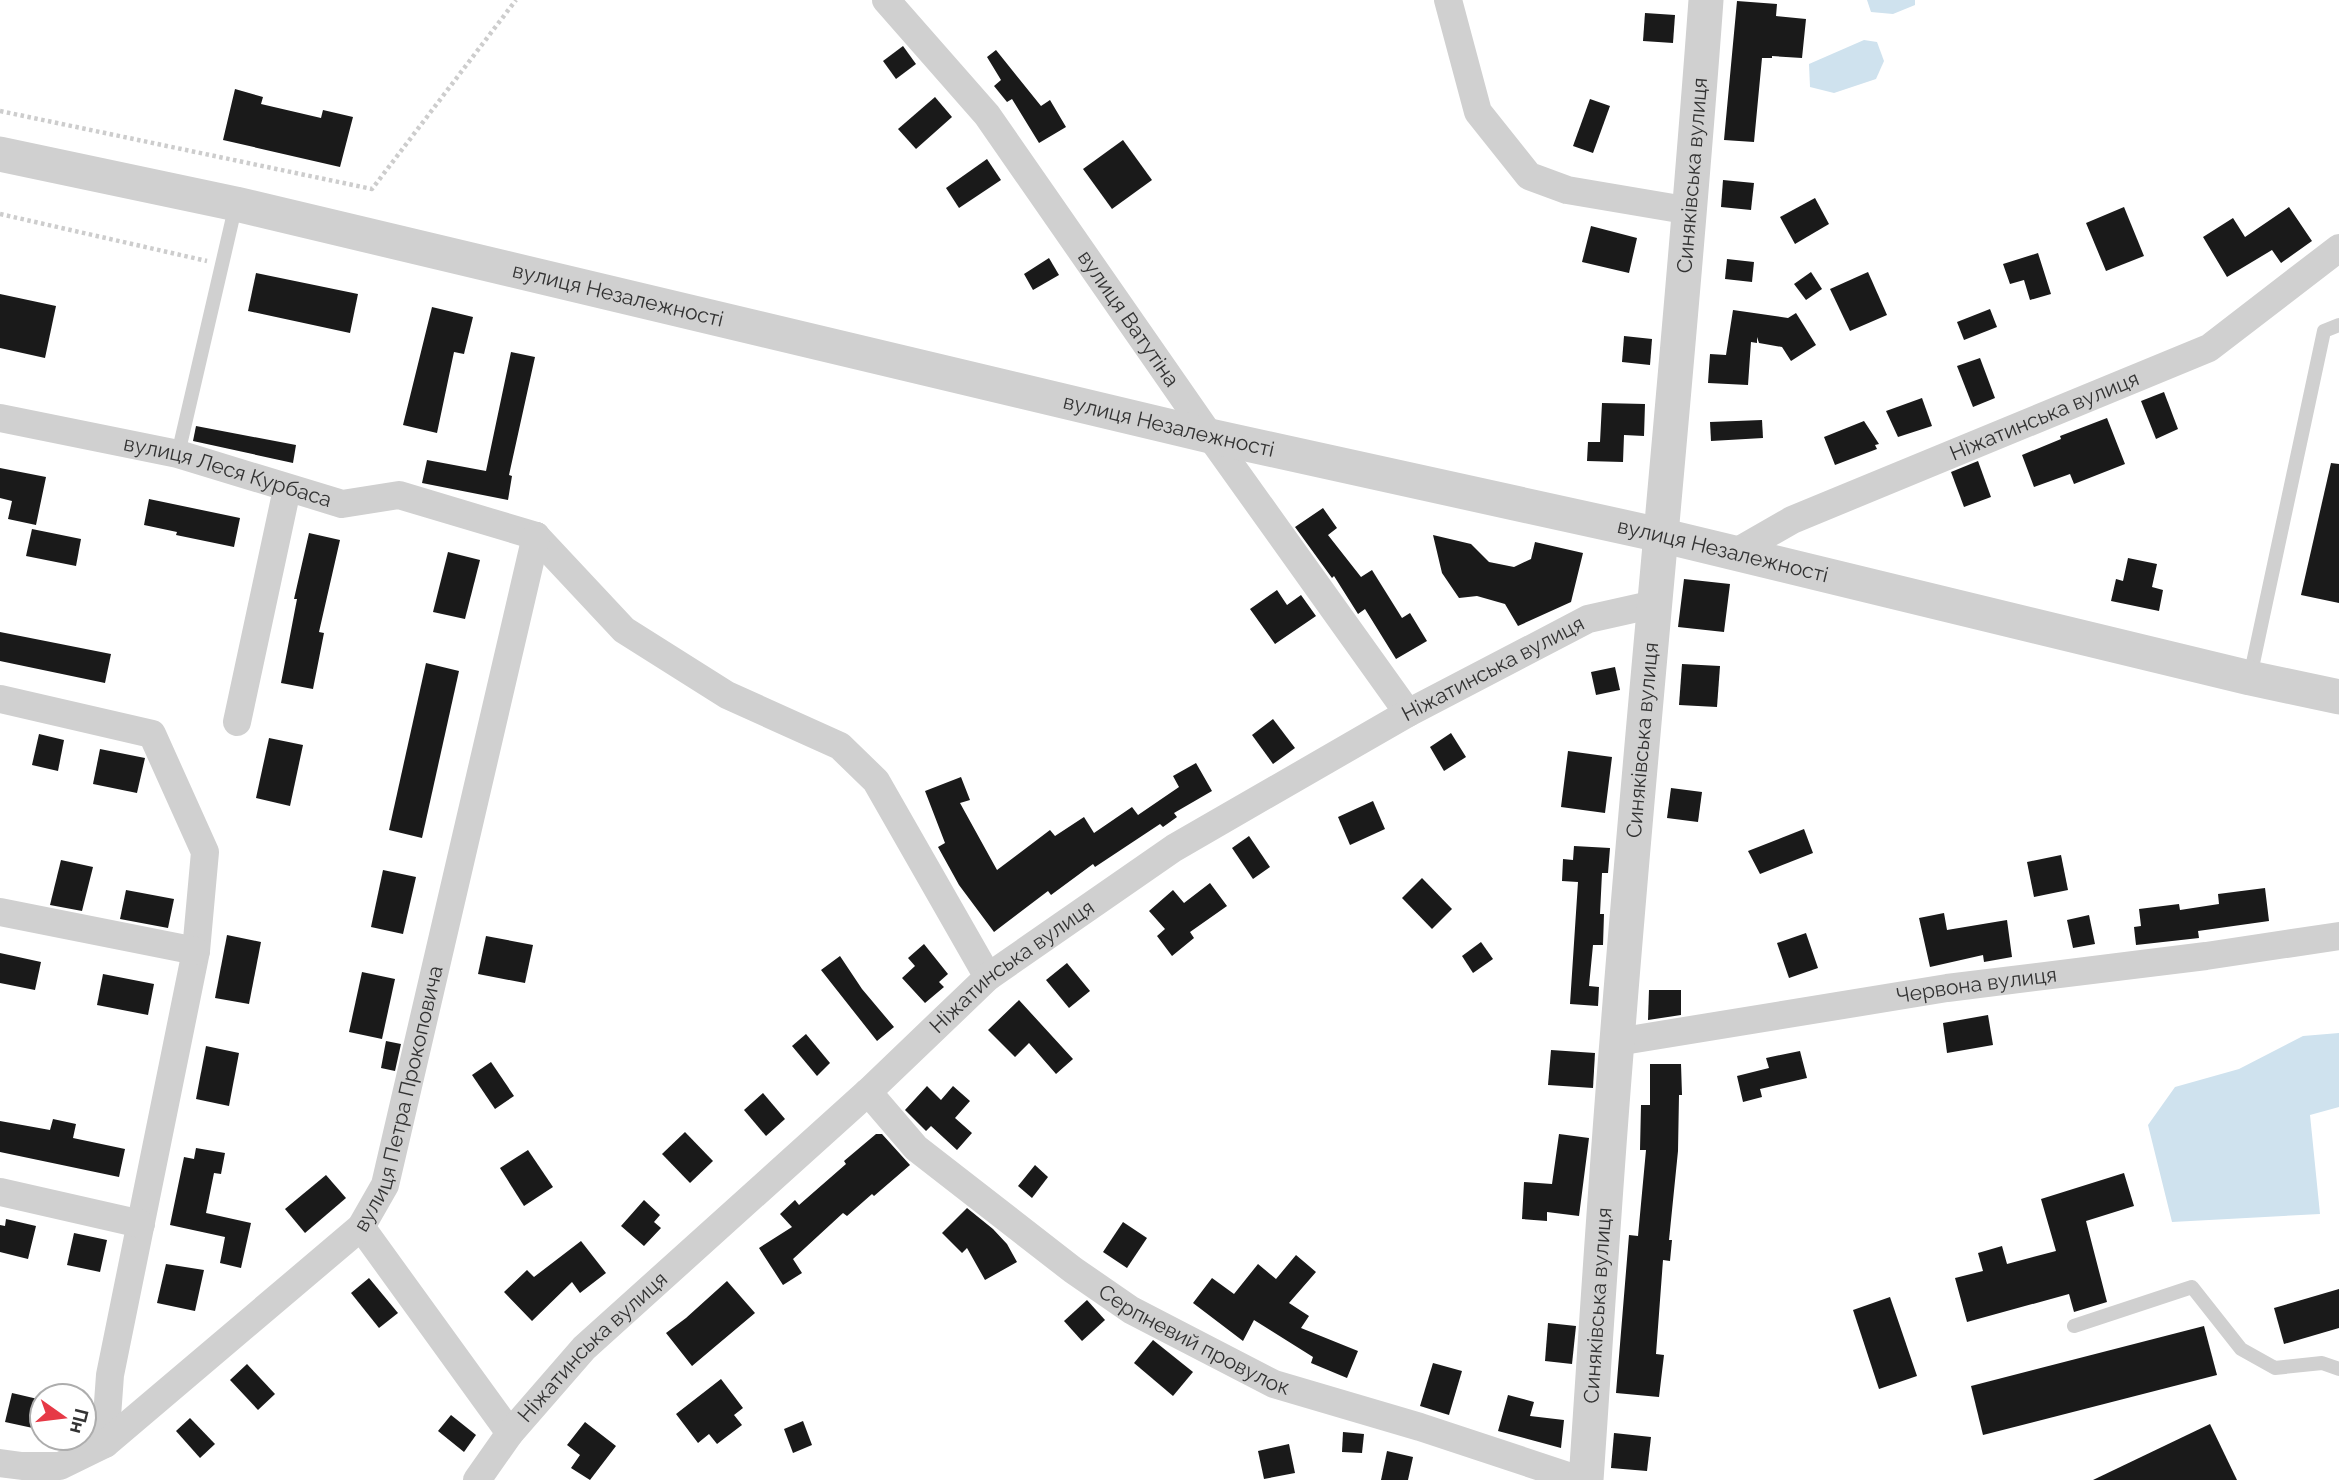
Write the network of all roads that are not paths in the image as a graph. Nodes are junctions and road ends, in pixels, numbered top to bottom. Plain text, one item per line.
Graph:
1 (886, 0) edge
2 (1448, 0) edge
3 (1706, 0) edge
4 (0, 154) edge
5 (236, 204) junction
6 (1691, 211) junction
7 (2339, 248) edge
8 (2339, 326) edge
9 (0, 418) edge
10 (1210, 436) junction
11 (178, 454) junction
12 (287, 489) junction
13 (536, 536) junction
14 (1660, 536) junction
15 (1733, 554) junction
16 (1655, 604) junction
17 (2250, 678) junction
18 (2339, 697) edge
19 (0, 699) edge
20 (1408, 713) junction
21 (237, 722) dead end
22 (0, 912) edge
23 (2339, 936) edge
24 (196, 951) junction
25 (988, 977) junction
26 (1616, 1042) junction
27 (868, 1092) junction
28 (0, 1192) edge
29 (141, 1224) junction
30 (361, 1227) junction
31 (2074, 1326) dead end
32 (2339, 1369) edge
33 (510, 1433) junction
34 (105, 1444) junction
35 (0, 1463) edge
36 (477, 1480) edge
37 (1580, 1480) edge
38 (1586, 1480) edge

1 - 10 street, вулиця Ватутіна
2 - 6 street
3 - 6 street, Синяківська вулиця
4 - 5 street, вулиця Незалежності
5 - 10 street, вулиця Незалежності
5 - 11 lane
6 - 14 street, Синяківська вулиця
7 - 15 street, Ніжатинська вулиця
8 - 17 lane
9 - 11 street, вулиця Леся Курбаса
10 - 14 street, вулиця Незалежності
10 - 20 street, вулиця Ватутіна
11 - 12 street, вулиця Леся Курбаса
12 - 13 street, вулиця Леся Курбаса
12 - 21 street
13 - 25 street
13 - 30 street, вулиця Петра Прокоповича
14 - 15 street, вулиця Незалежності
14 - 16 street, Синяківська вулиця
15 - 17 street, вулиця Незалежності
16 - 20 street, Ніжатинська вулиця
16 - 26 street, Синяківська вулиця
17 - 18 street, вулиця Незалежності
19 - 24 street
20 - 25 street, Ніжатинська вулиця
22 - 24 street
23 - 26 street, Червона вулиця
24 - 29 street
25 - 27 street, Ніжатинська вулиця
26 - 38 street, Синяківська вулиця
27 - 33 street, Ніжатинська вулиця
27 - 37 street, Серпневий провулок
28 - 29 street
29 - 34 street
30 - 33 street
30 - 34 street, вулиця Петра Прокоповича
31 - 32 lane
33 - 36 street, Ніжатинська вулиця
34 - 35 street, вулиця Петра Прокоповича

